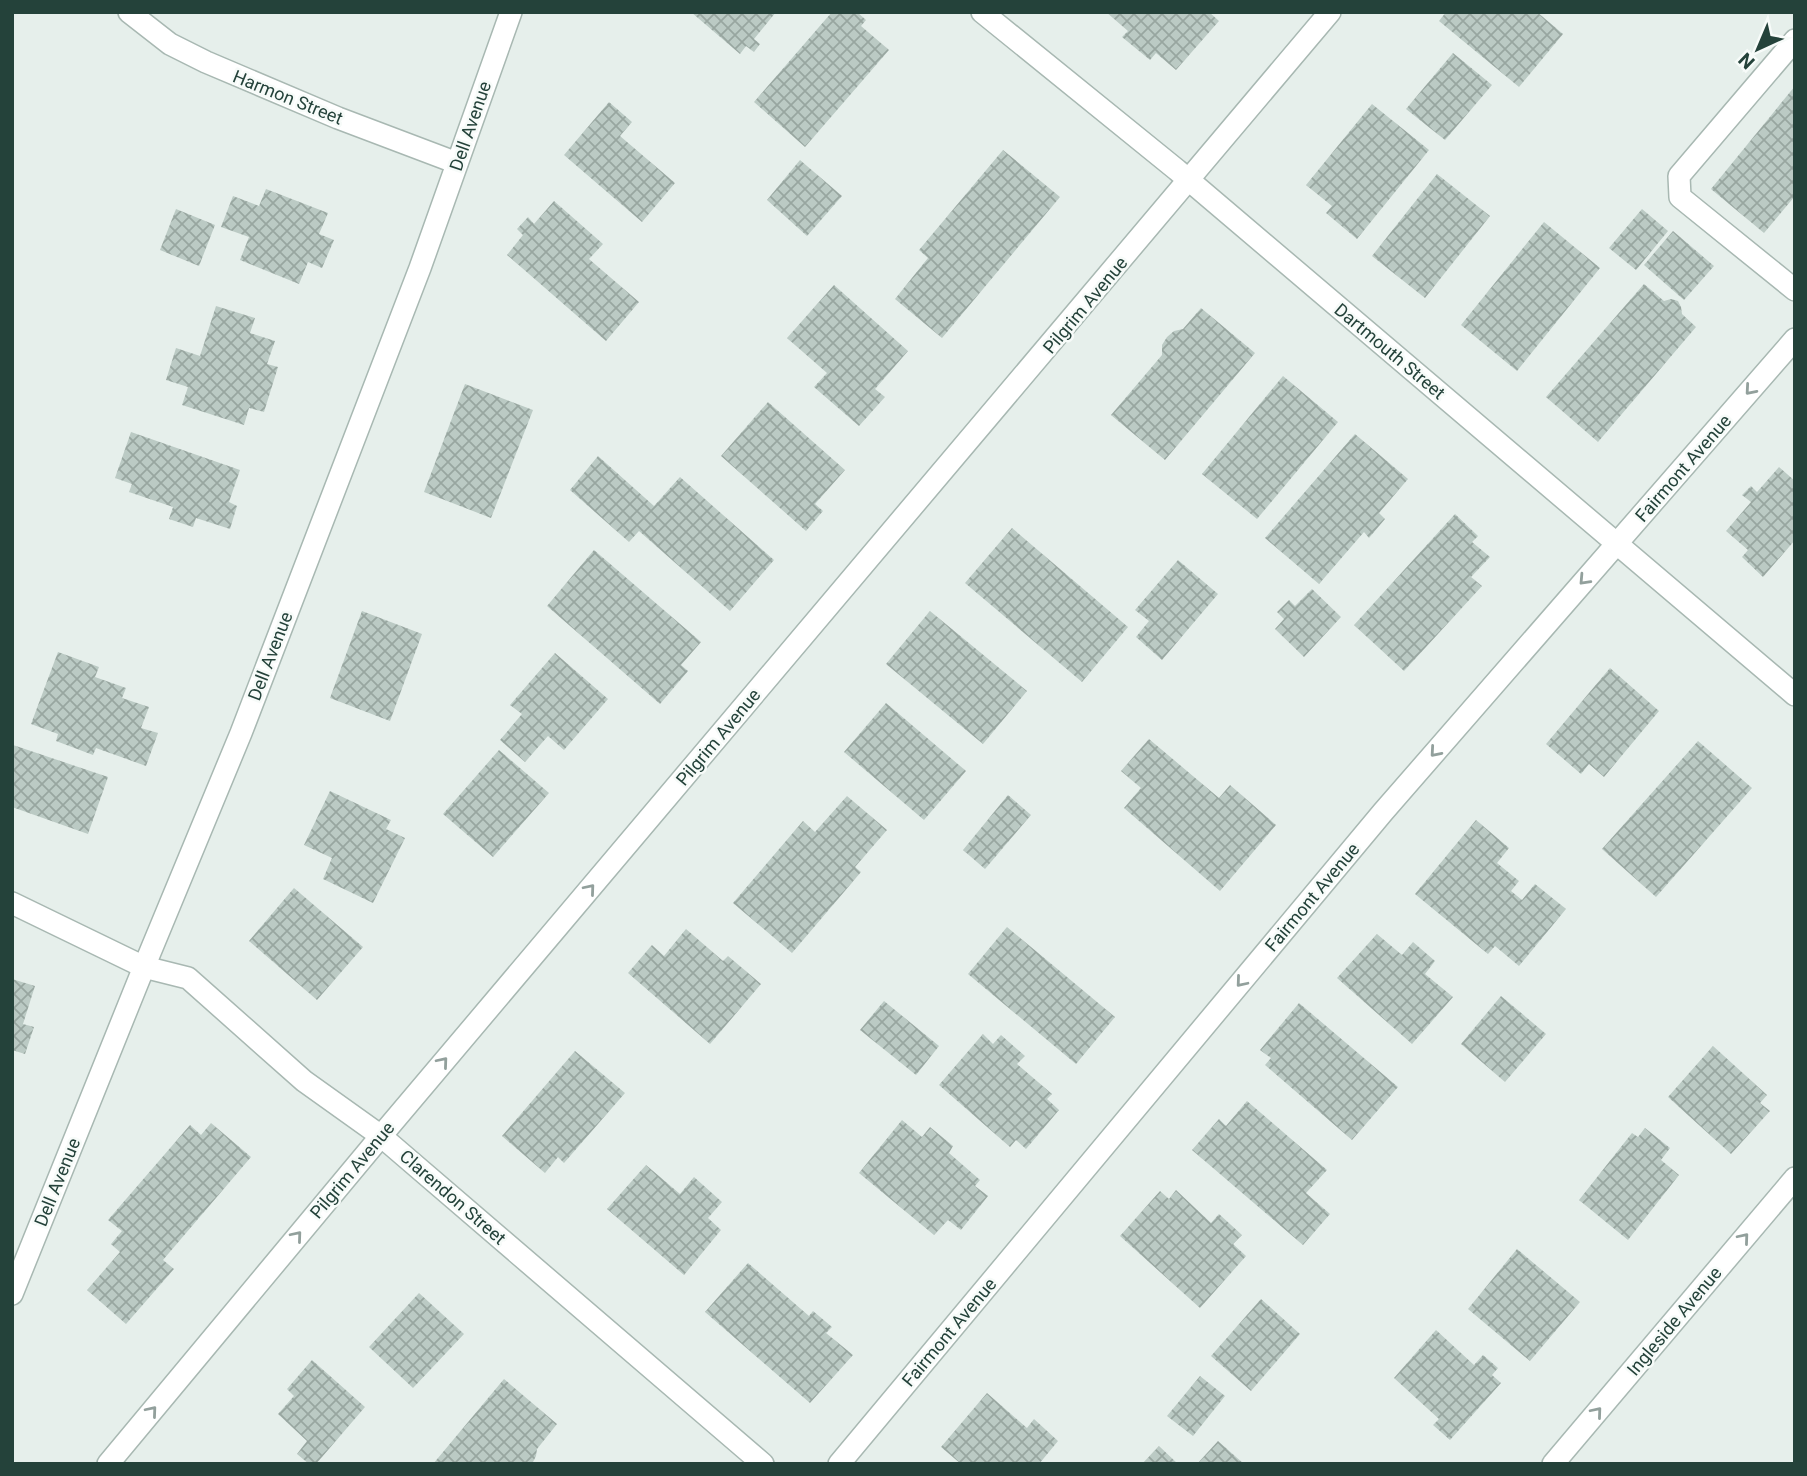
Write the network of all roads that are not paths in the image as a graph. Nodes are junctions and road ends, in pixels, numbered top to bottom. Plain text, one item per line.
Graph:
1 (129, 12) edge
2 (511, 12) edge
3 (982, 12) edge
4 (1330, 12) edge
5 (1795, 40) edge
6 (457, 163) junction
7 (1189, 181) junction
8 (1795, 290) edge
9 (1795, 339) edge
10 (1618, 545) junction
11 (1795, 695) edge
12 (12, 903) edge
13 (144, 967) junction
14 (381, 1136) junction
15 (1795, 1178) edge
16 (12, 1294) edge
17 (108, 1464) edge
18 (763, 1464) edge
19 (839, 1464) edge
20 (1553, 1464) edge

1 - 6 street, Harmon Street
2 - 6 street, Dell Avenue
3 - 7 street, Dartmouth Street
4 - 7 street, Pilgrim Avenue
5 - 8 street
6 - 13 street, Dell Avenue
7 - 10 street, Dartmouth Street
14 -> 7 street, Pilgrim Avenue
9 -> 10 street, Fairmont Avenue
10 - 11 street, Dartmouth Street
10 -> 19 street, Fairmont Avenue
12 - 13 street, Clarendon Street
13 - 14 street, Clarendon Street
13 - 16 street, Dell Avenue
17 -> 14 street, Pilgrim Avenue
14 - 18 street, Clarendon Street
20 -> 15 street, Ingleside Avenue

